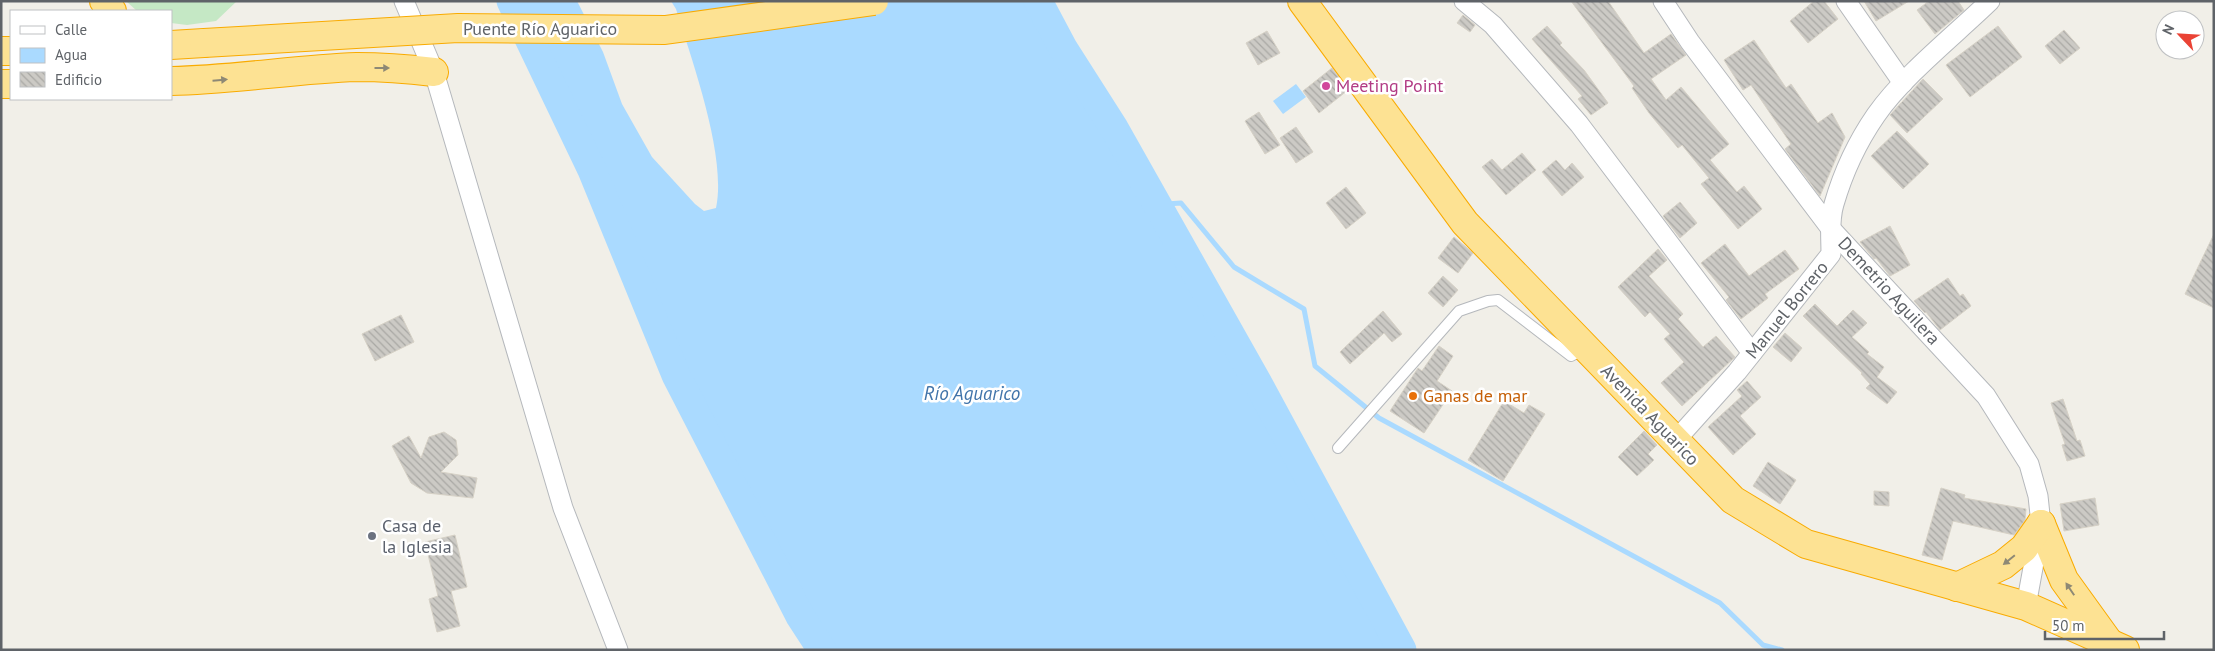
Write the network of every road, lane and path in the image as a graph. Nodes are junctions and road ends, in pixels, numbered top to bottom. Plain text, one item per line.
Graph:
1 (404, 1) edge
2 (874, 1) edge
3 (1302, 1) edge
4 (1464, 1) edge
5 (1663, 1) edge
6 (1846, 1) edge
7 (1990, 1) edge
8 (181, 44) edge
9 (434, 72) junction
10 (172, 81) edge
11 (1903, 83) junction
12 (1831, 229) junction
13 (1585, 348) junction
14 (1752, 353) junction
15 (1675, 441) junction
16 (1338, 448) dead end
17 (2041, 524) junction
18 (1957, 587) junction
19 (2026, 606) junction
20 (2117, 646) edge
21 (618, 650) edge

1 - 9 street
2 - 8 highway, Puente Río Aguarico, bridge
3 - 13 highway, Avenida Aguarico
4 - 14 street
5 - 12 street, Demetrio Aguilera
6 - 11 street
7 - 11 street, Manuel Borrero
10 -> 9 highway
9 - 21 street
11 - 12 street, Manuel Borrero
12 - 14 street, Manuel Borrero
12 - 17 street, Demetrio Aguilera
13 - 15 highway, Avenida Aguarico
13 - 16 lane
14 - 15 street, Manuel Borrero
15 - 18 highway, Avenida Aguarico
17 -> 18 highway
17 - 19 street, Demetrio Aguilera
20 -> 17 highway
18 - 19 highway, Avenida Aguarico
19 - 20 highway, Avenida Aguarico

